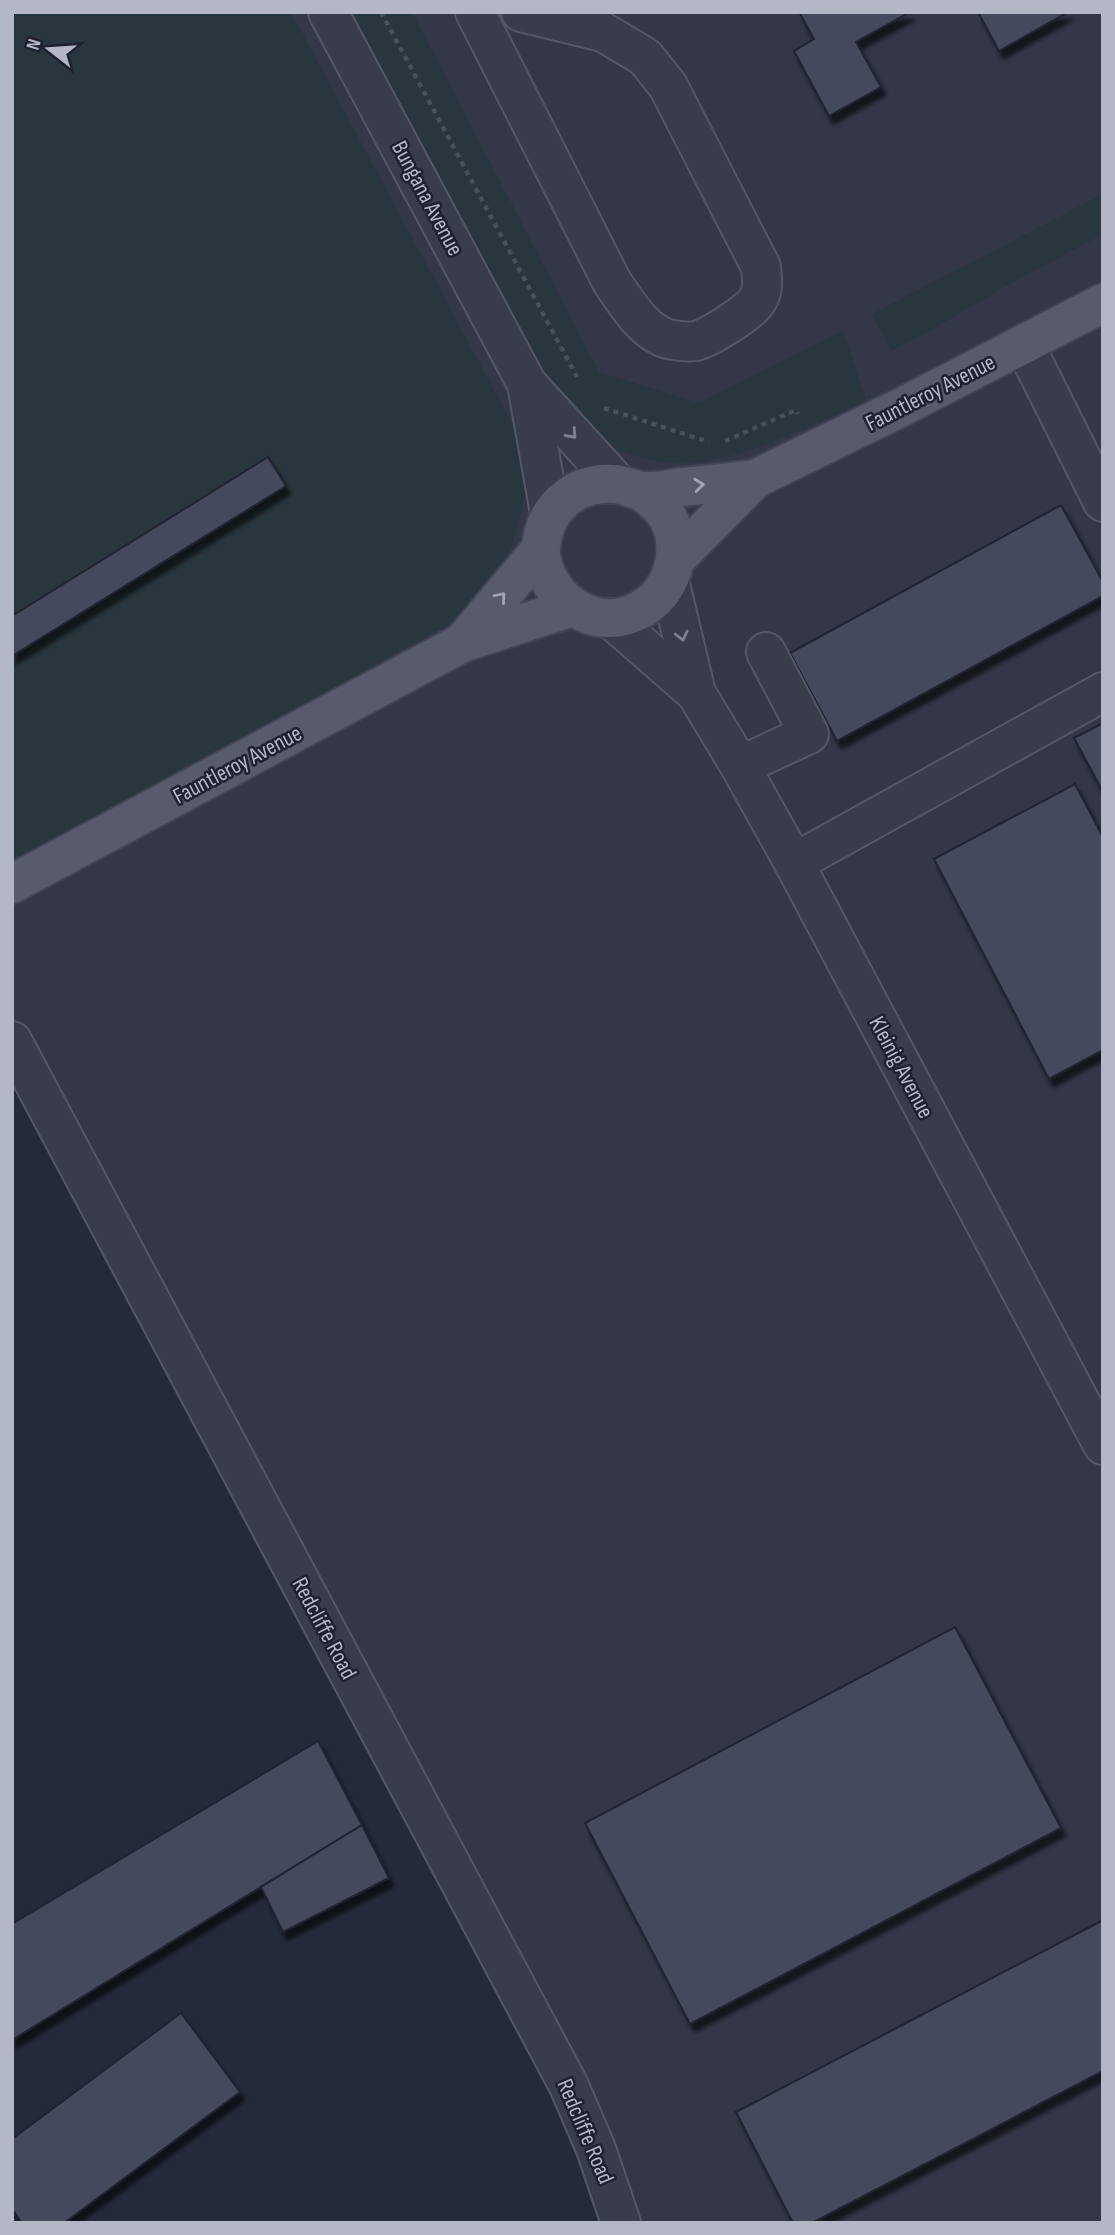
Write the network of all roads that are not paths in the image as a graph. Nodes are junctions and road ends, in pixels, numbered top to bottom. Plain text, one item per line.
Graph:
1 (328, 12) edge
2 (475, 12) edge
3 (521, 12) edge
4 (1103, 303) edge
5 (1024, 344) junction
6 (527, 384) junction
7 (755, 479) junction
8 (630, 488) junction
9 (1103, 502) edge
10 (550, 513) junction
11 (540, 550) junction
12 (672, 570) junction
13 (573, 607) junction
14 (610, 618) junction
15 (461, 643) junction
16 (766, 652) dead end
17 (696, 692) junction
18 (1103, 692) edge
19 (740, 766) junction
20 (794, 863) junction
21 (12, 884) edge
22 (12, 1041) edge
23 (1103, 1445) edge
24 (621, 2223) edge

1 - 6 street, Bungana Avenue
2 - 3 street
4 - 5 main road, Fauntleroy Avenue
5 - 7 main road, Fauntleroy Avenue
5 - 9 street
6 -> 8 street, Bungana Avenue
6 - 10 street, Bungana Avenue
8 -> 7 main road, Fauntleroy Avenue
7 - 12 main road, Fauntleroy Avenue
8 - 10 main road
8 - 12 main road
10 - 11 main road
11 - 13 main road
15 -> 11 main road, Fauntleroy Avenue
12 - 14 main road
12 -> 17 street, Kleinig Avenue
13 - 14 main road
13 - 15 main road, Fauntleroy Avenue
14 - 17 street, Kleinig Avenue
15 - 21 main road, Fauntleroy Avenue
16 - 19 street
17 - 19 street, Kleinig Avenue
18 - 20 street
19 - 20 street, Kleinig Avenue
20 - 23 street, Kleinig Avenue
22 - 24 street, Redcliffe Road

